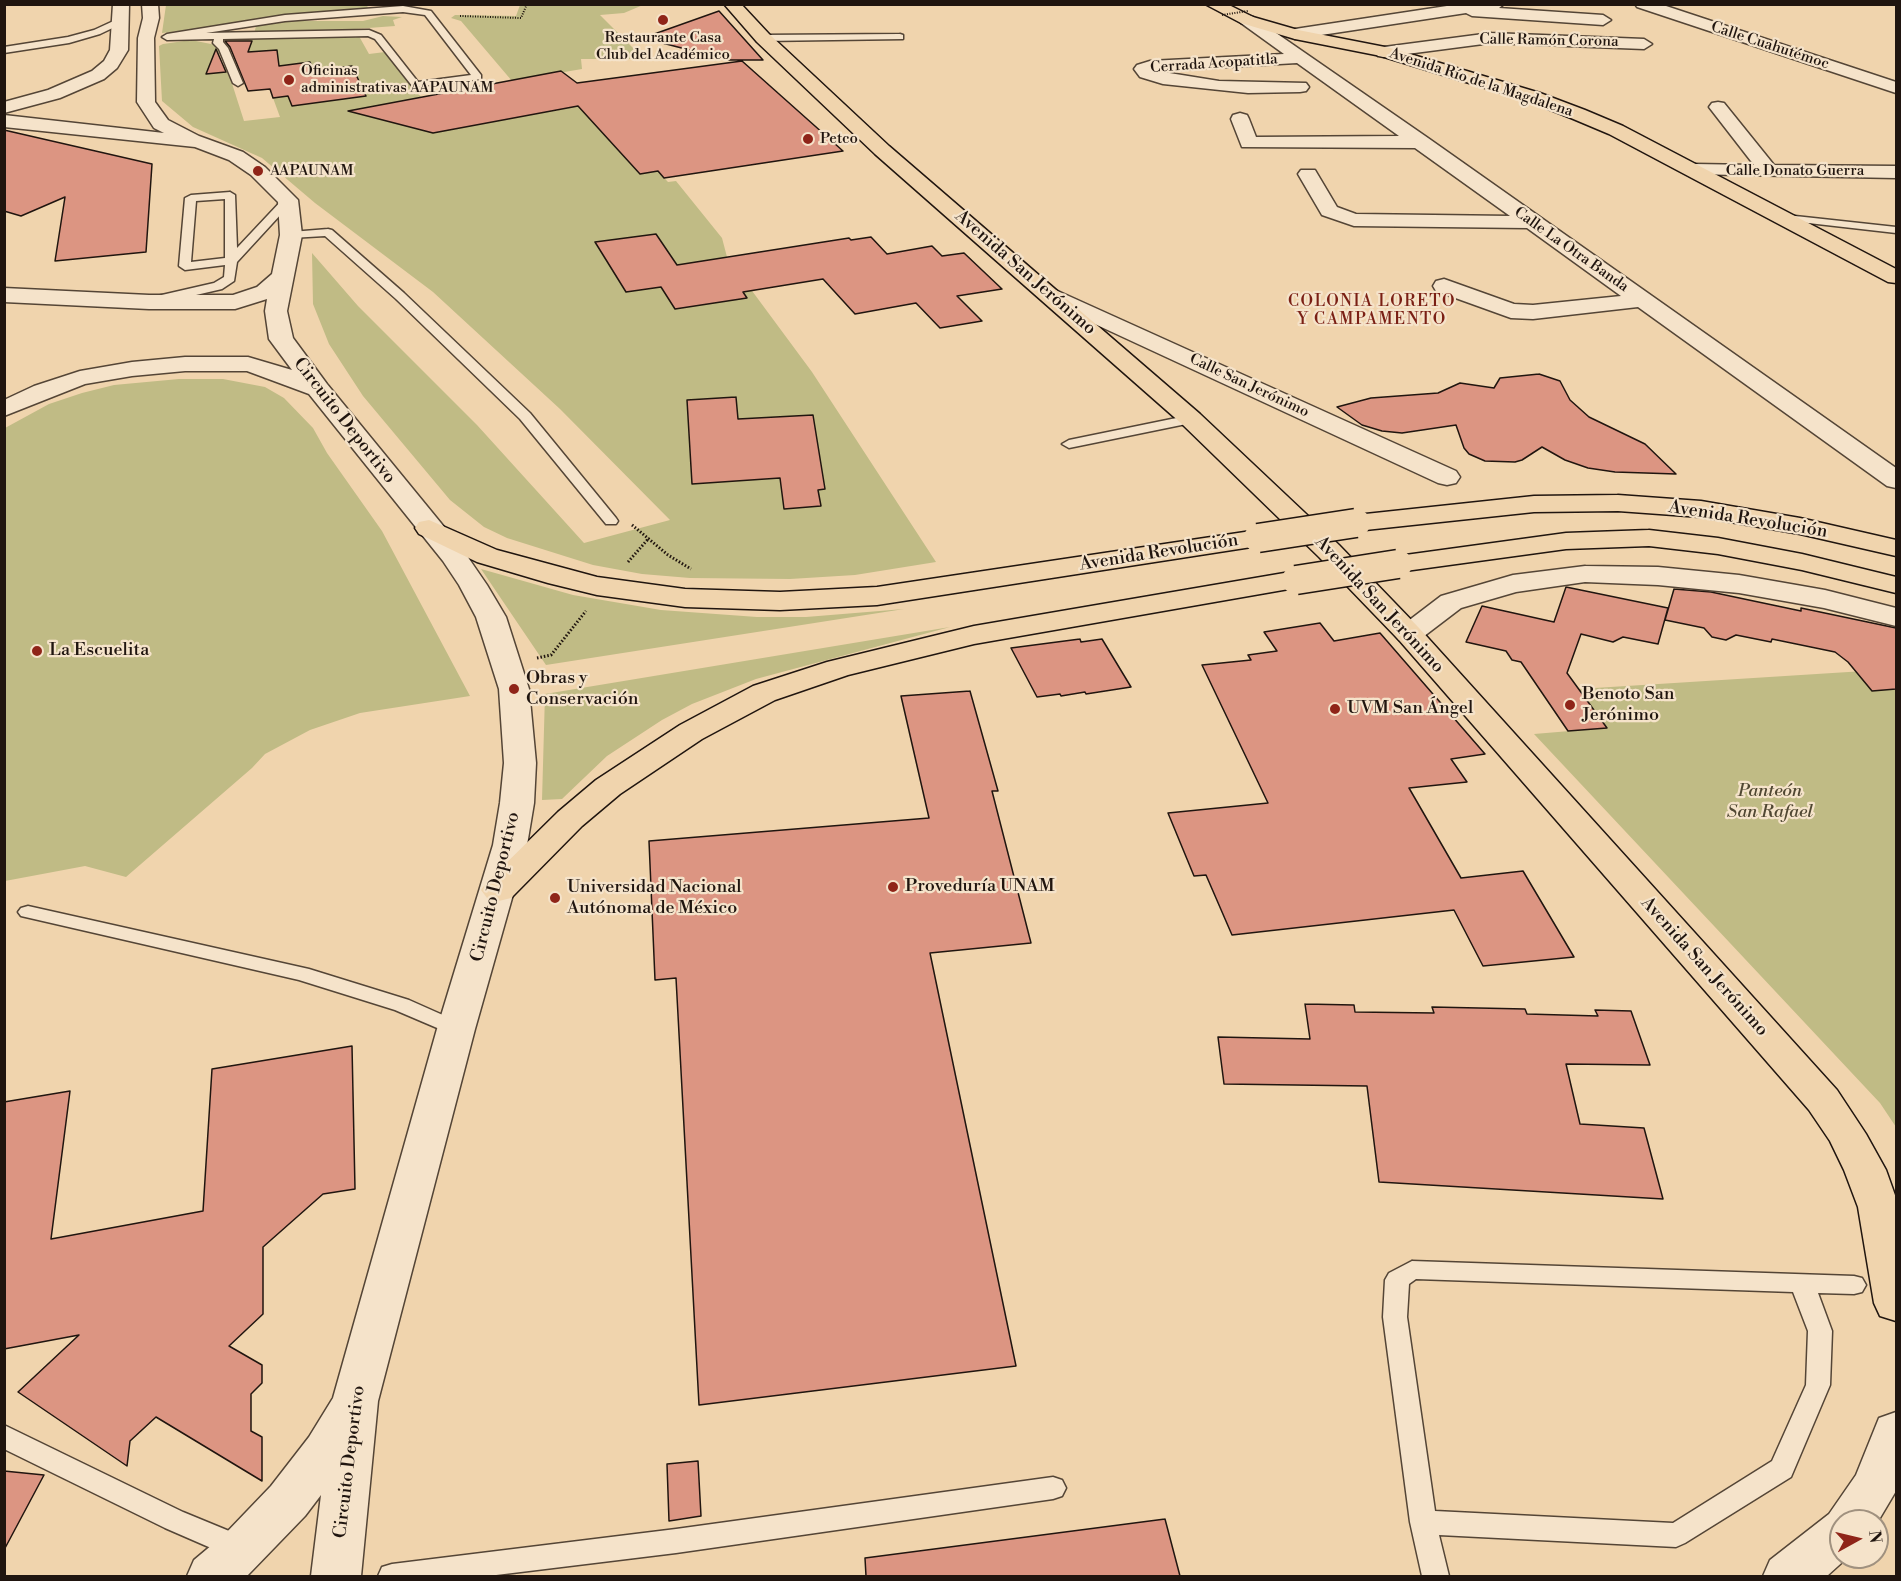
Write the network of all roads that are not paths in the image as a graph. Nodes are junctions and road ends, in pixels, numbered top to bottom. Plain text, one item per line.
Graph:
1 (150, 4) edge
2 (732, 4) edge
3 (1496, 4) edge
4 (1643, 4) edge
5 (379, 8) edge
6 (1217, 10) edge
7 (1459, 10) junction
8 (121, 13) edge
9 (1247, 16) junction
10 (1620, 21) dead end
11 (1295, 34) junction
12 (219, 36) junction
13 (167, 37) junction
14 (763, 38) junction
15 (900, 38) dead end
16 (146, 39) junction
17 (1644, 44) dead end
18 (4, 50) edge
19 (1384, 52) junction
20 (1301, 58) junction
21 (238, 83) dead end
22 (1300, 87) dead end
23 (1896, 88) edge
24 (54, 94) junction
25 (1718, 107) dead end
26 (4, 108) edge
27 (106, 114) dead end
28 (1240, 119) dead end
29 (4, 121) edge
30 (198, 142) junction
31 (1421, 142) junction
32 (1694, 170) junction
33 (1769, 171) junction
34 (1896, 172) edge
35 (1308, 174) dead end
36 (288, 200) junction
37 (1786, 218) junction
38 (1531, 222) junction
39 (1896, 230) edge
40 (291, 235) junction
41 (231, 261) junction
42 (1896, 277) edge
43 (282, 278) junction
44 (1444, 286) dead end
45 (4, 295) edge
46 (1051, 295) junction
47 (1642, 300) junction
48 (149, 302) junction
49 (318, 389) junction
50 (4, 409) edge
51 (1191, 419) junction
52 (1069, 444) dead end
53 (1447, 477) dead end
54 (1896, 480) edge
55 (1534, 504) junction
56 (1425, 514) junction
57 (611, 521) dead end
58 (429, 528) junction
59 (1566, 542) junction
60 (1896, 548) edge
61 (1456, 555) junction
62 (1896, 585) edge
63 (1896, 616) edge
64 (1409, 634) junction
65 (499, 891) junction
66 (28, 912) dead end
67 (456, 1029) junction
68 (1802, 1283) junction
69 (1854, 1285) dead end
70 (1896, 1303) edge
71 (355, 1401) junction
72 (1896, 1432) edge
73 (4, 1436) edge
74 (1053, 1488) dead end
75 (1859, 1509) edge
76 (1423, 1522) junction
77 (1829, 1543) edge
78 (227, 1563) edge
79 (336, 1576) edge
80 (392, 1576) edge
81 (1435, 1576) edge
82 (1788, 1576) edge

1 - 16 street
2 - 14 main road, Avenida San Jerónimo
3 - 7 street
4 - 23 street, Calle Cuahutémoc
5 - 12 lane
5 - 13 lane
6 - 9 main road, Avenida Río de la Magdalena
7 - 10 street
7 - 11 street
8 - 18 lane
8 - 24 street
9 - 11 main road, Avenida Río de la Magdalena
9 - 20 street, Calle La Otra Banda
11 - 19 main road, Avenida Río de la Magdalena
12 - 13 lane
12 - 21 lane
13 - 16 lane
14 - 15 lane
14 - 46 main road, Avenida San Jerónimo
16 - 30 street
17 - 19 street, Calle Ramón Corona
19 - 32 main road, Avenida Río de la Magdalena
20 - 22 street, Cerrada Acopatitla
20 - 31 street, Calle La Otra Banda
24 - 26 street
24 - 27 street
25 - 33 street
28 - 31 street
29 - 30 street
30 - 36 street
31 - 38 street, Calle La Otra Banda
32 - 33 street, Calle Donato Guerra
32 - 37 main road, Avenida Río de la Magdalena
33 - 34 street, Calle Donato Guerra
35 - 38 street
36 - 40 street, Circuito Deportivo
36 - 41 lane
37 - 39 lane
37 - 42 main road, Avenida Río de la Magdalena
38 - 47 street, Calle La Otra Banda
40 - 43 street, Circuito Deportivo
40 - 57 lane
41 - 41 lane
41 - 48 lane
43 - 48 street
43 - 49 street, Circuito Deportivo
44 - 47 street
45 - 48 street
46 - 51 main road, Avenida San Jerónimo
46 - 53 street, Calle San Jerónimo
47 - 54 street, Calle La Otra Banda
49 - 50 street
49 - 58 street, Circuito Deportivo
51 - 52 lane
51 - 64 main road, Avenida San Jerónimo
55 - 56 main road, Avenida Revolución
55 - 59 main road
55 - 60 main road, Avenida Revolución
56 - 58 main road, Avenida Revolución, bridge
56 - 61 main road
58 - 65 street, Circuito Deportivo
59 - 61 main road, Avenida Revolución
59 - 62 main road, Avenida Revolución
61 - 65 main road, Avenida Revolución, bridge
63 - 64 street
64 - 70 main road, Avenida San Jerónimo
65 - 67 street, Circuito Deportivo
66 - 67 lane
67 - 71 street, Circuito Deportivo
68 - 69 lane
68 - 76 lane
68 - 76 lane
71 - 78 street
71 - 79 street, Circuito Deportivo
72 - 75 street
73 - 78 lane
74 - 80 lane
76 - 81 lane
77 - 82 street

